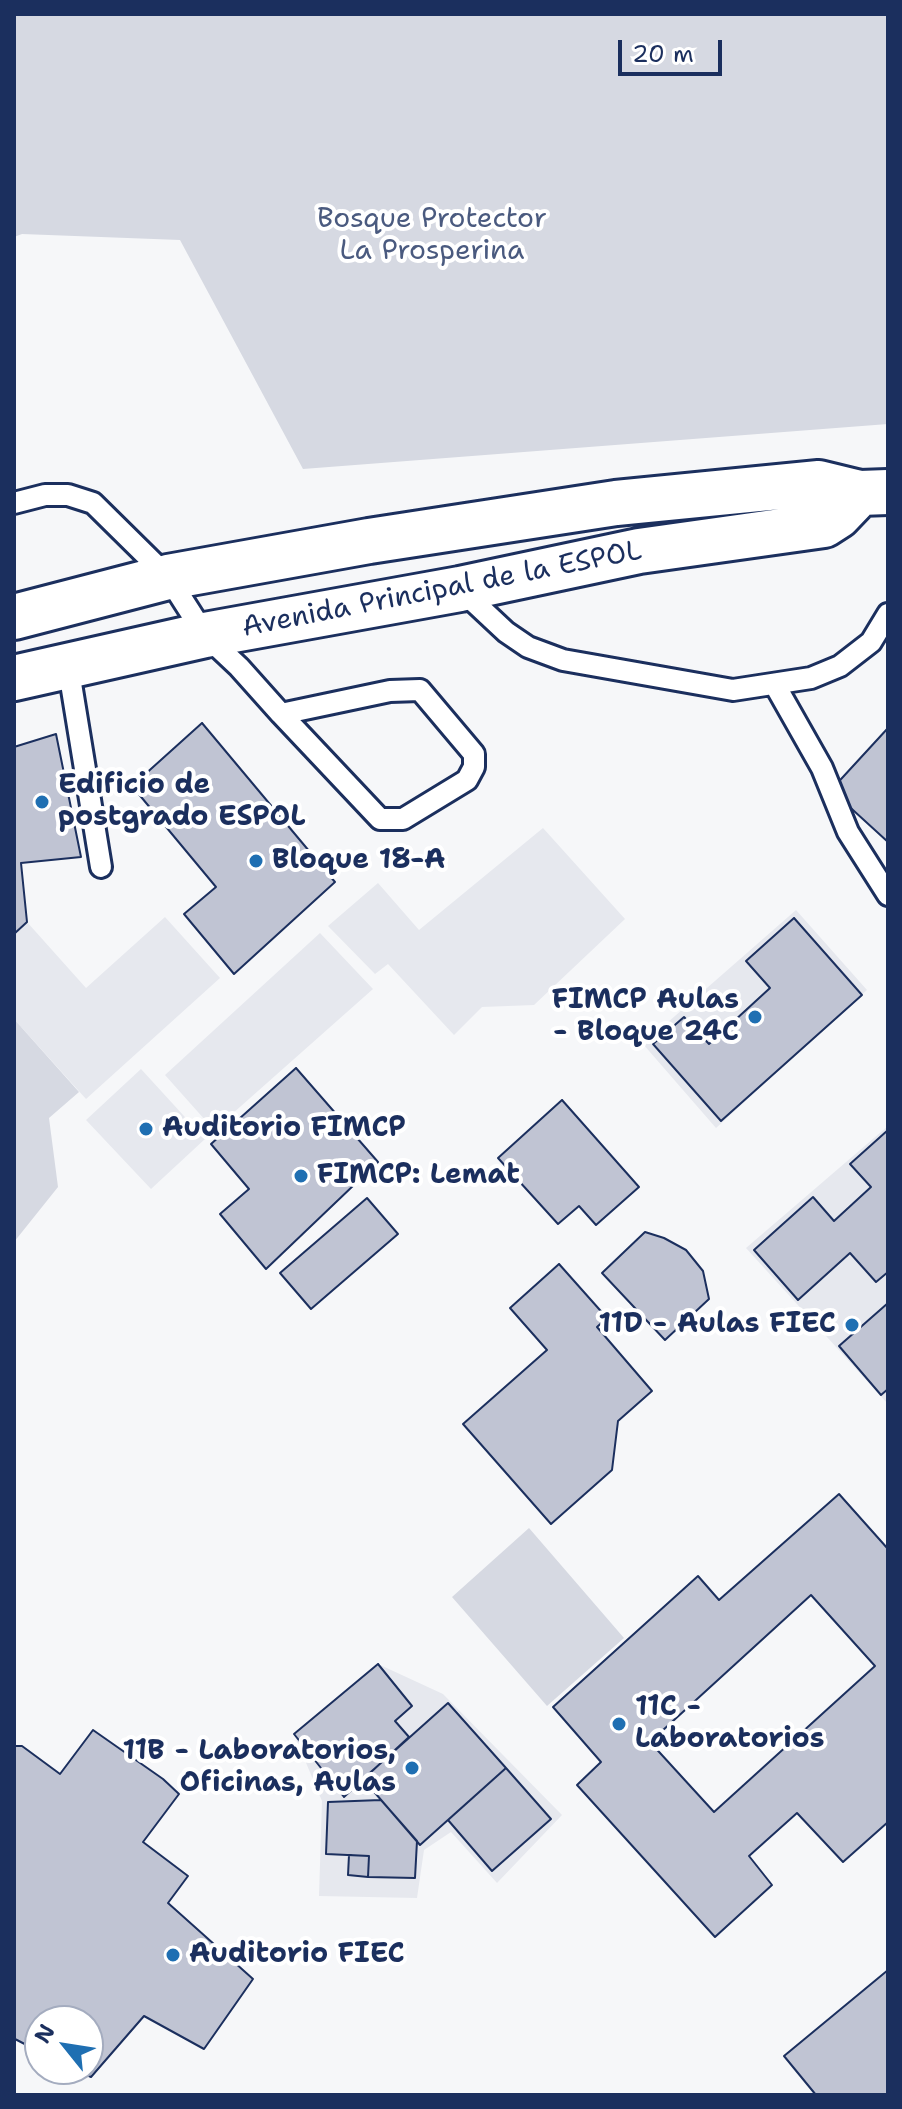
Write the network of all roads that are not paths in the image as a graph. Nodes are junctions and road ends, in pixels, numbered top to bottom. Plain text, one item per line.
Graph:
1 (874, 492) edge
2 (14, 503) edge
3 (168, 577) junction
4 (460, 589) junction
5 (888, 614) edge
6 (14, 617) edge
7 (205, 635) junction
8 (68, 665) junction
9 (14, 678) edge
10 (775, 685) junction
11 (281, 714) junction
12 (101, 867) dead end
13 (888, 895) edge

1 - 3 street, Avenida Principal de la ESPOL
1 - 4 street, Avenida Principal de la ESPOL
2 - 3 lane
3 - 6 street, Avenida Principal de la ESPOL
3 - 7 lane
4 - 7 street, Avenida Principal de la ESPOL
4 - 10 lane
5 - 10 lane
7 - 8 street, Avenida Principal de la ESPOL
7 - 11 lane
8 - 9 street, Avenida Principal de la ESPOL
8 - 12 lane
10 - 13 lane
11 - 11 lane

